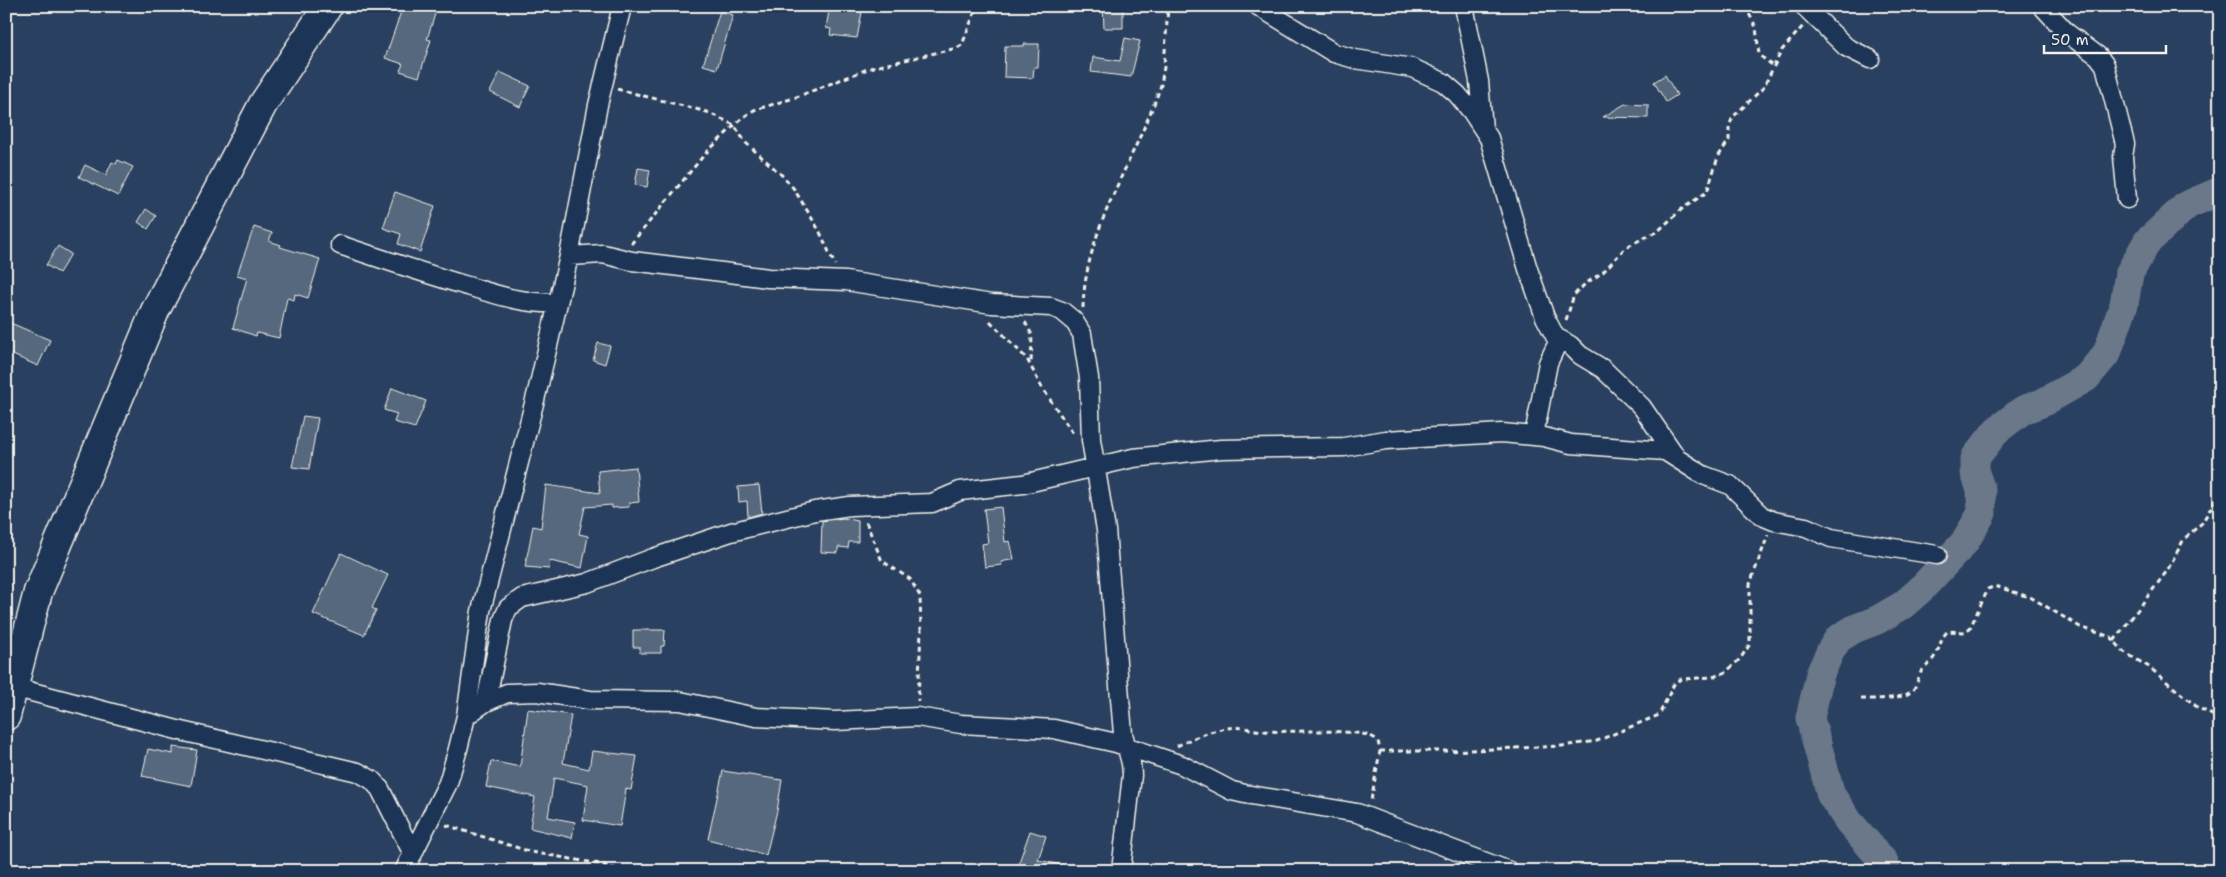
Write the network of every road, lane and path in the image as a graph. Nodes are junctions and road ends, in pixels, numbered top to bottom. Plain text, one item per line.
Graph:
1 (328, 6) edge
2 (622, 6) edge
3 (977, 6) edge
4 (1168, 6) edge
5 (1258, 6) edge
6 (1464, 6) edge
7 (1745, 6) edge
8 (2042, 6) edge
9 (1809, 10) edge
10 (1870, 59) dead end
11 (1775, 67) junction
12 (604, 80) junction
13 (734, 125) junction
14 (1483, 129) junction
15 (2128, 199) dead end
16 (340, 245) dead end
17 (569, 256) junction
18 (619, 258) junction
19 (835, 281) junction
20 (558, 303) junction
21 (1017, 305) junction
22 (987, 318) dead end
23 (1082, 334) junction
24 (1558, 339) junction
25 (1031, 365) junction
26 (1534, 435) junction
27 (1675, 455) junction
28 (1094, 462) junction
29 (2220, 492) edge
30 (850, 506) junction
31 (1774, 521) junction
32 (1937, 555) dead end
33 (2114, 641) junction
34 (13, 686) junction
35 (1861, 699) dead end
36 (486, 702) junction
37 (6, 716) edge
38 (466, 716) junction
39 (917, 717) junction
40 (2220, 719) edge
41 (1126, 748) junction
42 (1380, 752) junction
43 (1158, 758) junction
44 (1368, 817) junction
45 (431, 820) junction
46 (413, 854) junction
47 (404, 871) edge
48 (623, 871) edge
49 (1121, 871) edge
50 (1509, 871) edge

1 - 34 highway
2 - 12 street
3 - 13 path
4 - 23 path
5 - 14 street
6 - 14 street
7 - 11 path
8 - 15 street
9 - 10 street
9 - 11 path
11 - 24 path
12 - 13 path
12 - 17 street
13 - 18 path
13 - 19 path
14 - 24 street
16 - 20 street
17 - 18 street
17 - 20 street
18 - 19 street
19 - 21 street
20 - 38 street
21 - 23 street
21 - 25 path
22 - 25 path
23 - 28 street
24 - 26 street
24 - 27 street
25 - 28 path
26 - 27 street
26 - 28 street
27 - 31 street
28 - 30 street
28 - 41 street
29 - 33 path
30 - 36 street
30 - 39 path
31 - 32 street
31 - 42 path
33 - 35 path
33 - 40 path
34 - 37 highway
34 - 46 street
36 - 38 street
36 - 39 street
38 - 45 street
39 - 41 street
41 - 43 street
41 - 49 street
42 - 43 path
42 - 44 path
43 - 44 street
44 - 50 street
45 - 46 street
45 - 48 path
46 - 47 street

